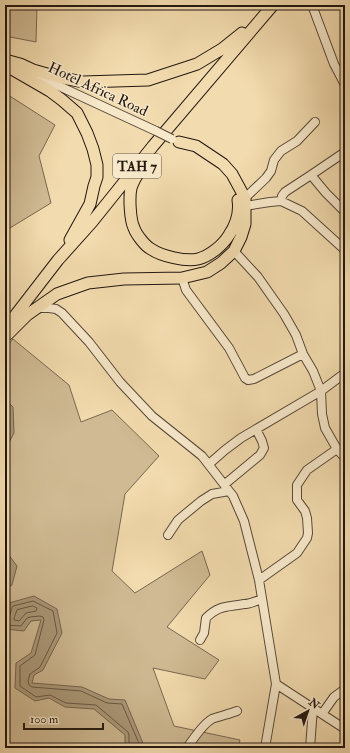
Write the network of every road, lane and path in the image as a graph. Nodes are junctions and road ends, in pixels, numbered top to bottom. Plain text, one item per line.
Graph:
1 (272, 5) edge
2 (312, 5) edge
3 (5, 60) edge
4 (5, 65) edge
5 (345, 84) edge
6 (315, 122) dead end
7 (176, 141) junction
8 (154, 146) junction
9 (342, 154) dead end
10 (311, 175) junction
11 (282, 201) junction
12 (245, 202) junction
13 (345, 212) edge
14 (345, 250) edge
15 (234, 251) junction
16 (58, 260) junction
17 (182, 278) junction
18 (37, 308) junction
19 (5, 331) edge
20 (5, 337) edge
21 (303, 354) junction
22 (345, 373) edge
23 (321, 390) junction
24 (256, 429) junction
25 (337, 449) junction
26 (345, 458) edge
27 (209, 464) junction
28 (225, 484) junction
29 (229, 492) junction
30 (168, 535) dead end
31 (259, 580) junction
32 (262, 599) junction
33 (200, 640) dead end
34 (276, 684) junction
35 (345, 689) edge
36 (313, 708) junction
37 (237, 711) dead end
38 (322, 714) junction
39 (345, 729) edge
40 (187, 748) edge
41 (265, 748) edge
42 (310, 748) edge

1 - 3 highway
1 - 8 highway, TAH 7
2 - 5 street
3 - 7 street, Hotel Africa Road, bridge
4 - 16 highway
6 - 12 street
7 - 8 highway
7 - 12 highway
8 - 16 highway, TAH 7
9 - 10 street
10 - 11 street
10 - 13 street
11 - 12 street
11 - 14 street
12 - 15 highway
15 - 17 highway
15 - 21 street
16 - 19 highway, TAH 7
17 - 18 highway
17 - 21 street
18 - 20 highway
18 - 27 street
21 - 23 street
22 - 23 street
23 - 24 street
23 - 25 street
24 - 27 street
24 - 28 street
25 - 26 street
25 - 31 street
27 - 28 street
28 - 29 street
29 - 30 street
29 - 31 street
31 - 32 street
32 - 33 street
32 - 34 street
34 - 36 street
34 - 41 street
35 - 38 street
36 - 38 street
36 - 42 street
37 - 40 street
38 - 39 street

